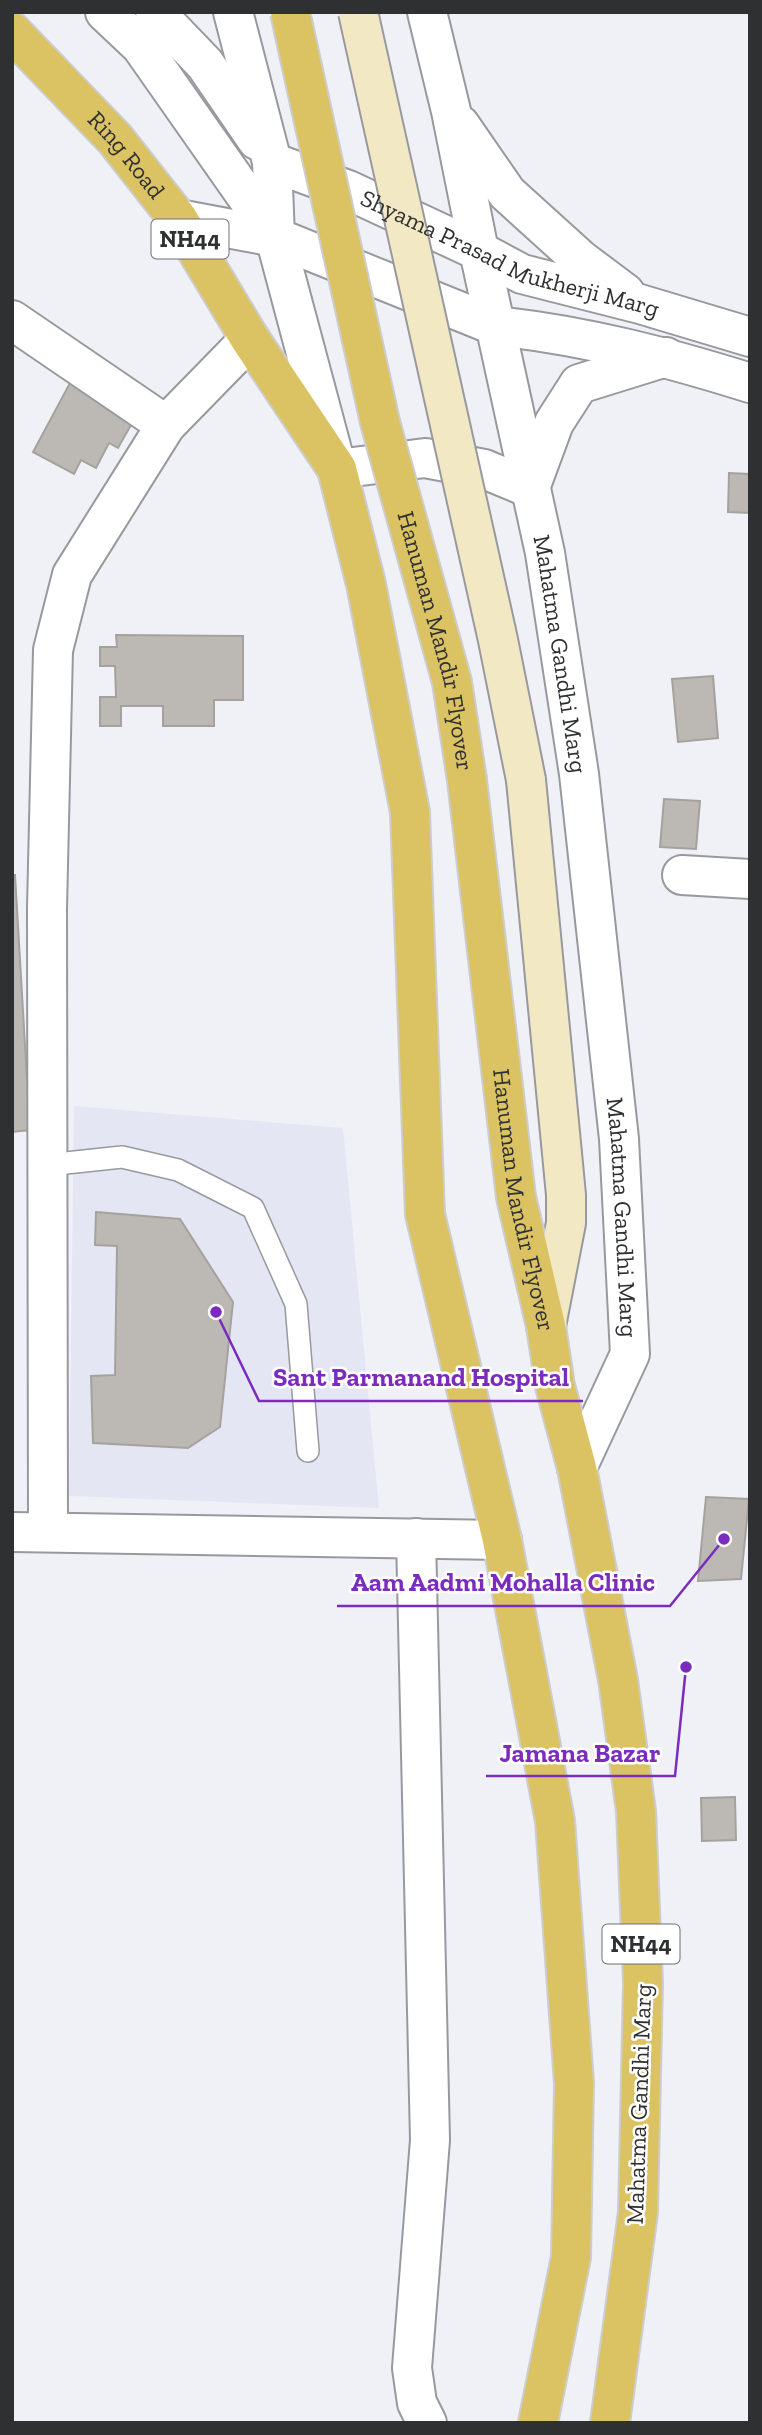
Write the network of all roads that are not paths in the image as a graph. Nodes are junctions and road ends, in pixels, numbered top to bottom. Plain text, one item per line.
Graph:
1 (106, 12) edge
2 (155, 12) edge
3 (233, 12) edge
4 (290, 12) edge
5 (358, 12) edge
6 (427, 12) edge
7 (12, 32) edge
8 (451, 111) junction
9 (272, 162) junction
10 (178, 219) junction
11 (275, 237) junction
12 (479, 251) junction
13 (640, 304) junction
14 (12, 320) edge
15 (496, 326) junction
16 (750, 337) edge
17 (250, 339) junction
18 (666, 357) junction
19 (750, 383) edge
20 (166, 425) junction
21 (337, 469) junction
22 (530, 488) junction
23 (682, 875) dead end
24 (750, 879) edge
25 (47, 1165) junction
26 (546, 1326) junction
27 (308, 1451) dead end
28 (577, 1468) junction
29 (30, 1532) edge
30 (416, 1538) junction
31 (502, 1540) junction
32 (427, 2423) edge
33 (538, 2423) edge
34 (610, 2423) edge

1 - 11 street
2 - 9 street
3 - 9 street
4 - 26 highway, Hanuman Mandir Flyover, bridge
5 - 26 main road, Hanuman Mandir Flyover, bridge
6 - 8 street, Mahatma Gandhi Marg
7 - 10 highway, Ring Road / NH44
8 - 12 street, Mahatma Gandhi Marg
8 - 13 street
9 - 11 street
9 - 12 street, Shyama Prasad Mukherji Marg
10 - 11 street, Shyama Prasad Mukherji Marg
10 - 17 highway, Ring Road / NH44
11 - 15 street, Shyama Prasad Mukherji Marg
11 - 21 street
12 - 13 street, Shyama Prasad Mukherji Marg
12 - 15 street, Mahatma Gandhi Marg
13 - 16 street, Shyama Prasad Mukherji Marg
14 - 20 street
15 - 18 street, Shyama Prasad Mukherji Marg
15 - 22 street, Mahatma Gandhi Marg
17 - 20 street
17 - 21 highway, Ring Road / NH44
18 - 19 street, Shyama Prasad Mukherji Marg
18 - 22 street
20 - 25 street
21 - 22 street
21 - 31 highway
22 - 28 street, Mahatma Gandhi Marg
23 - 24 street
25 - 27 lane
25 - 29 street
26 - 28 highway
28 - 34 highway, Mahatma Gandhi Marg / NH44
29 - 30 street
30 - 31 street
30 - 32 street
31 - 33 highway

